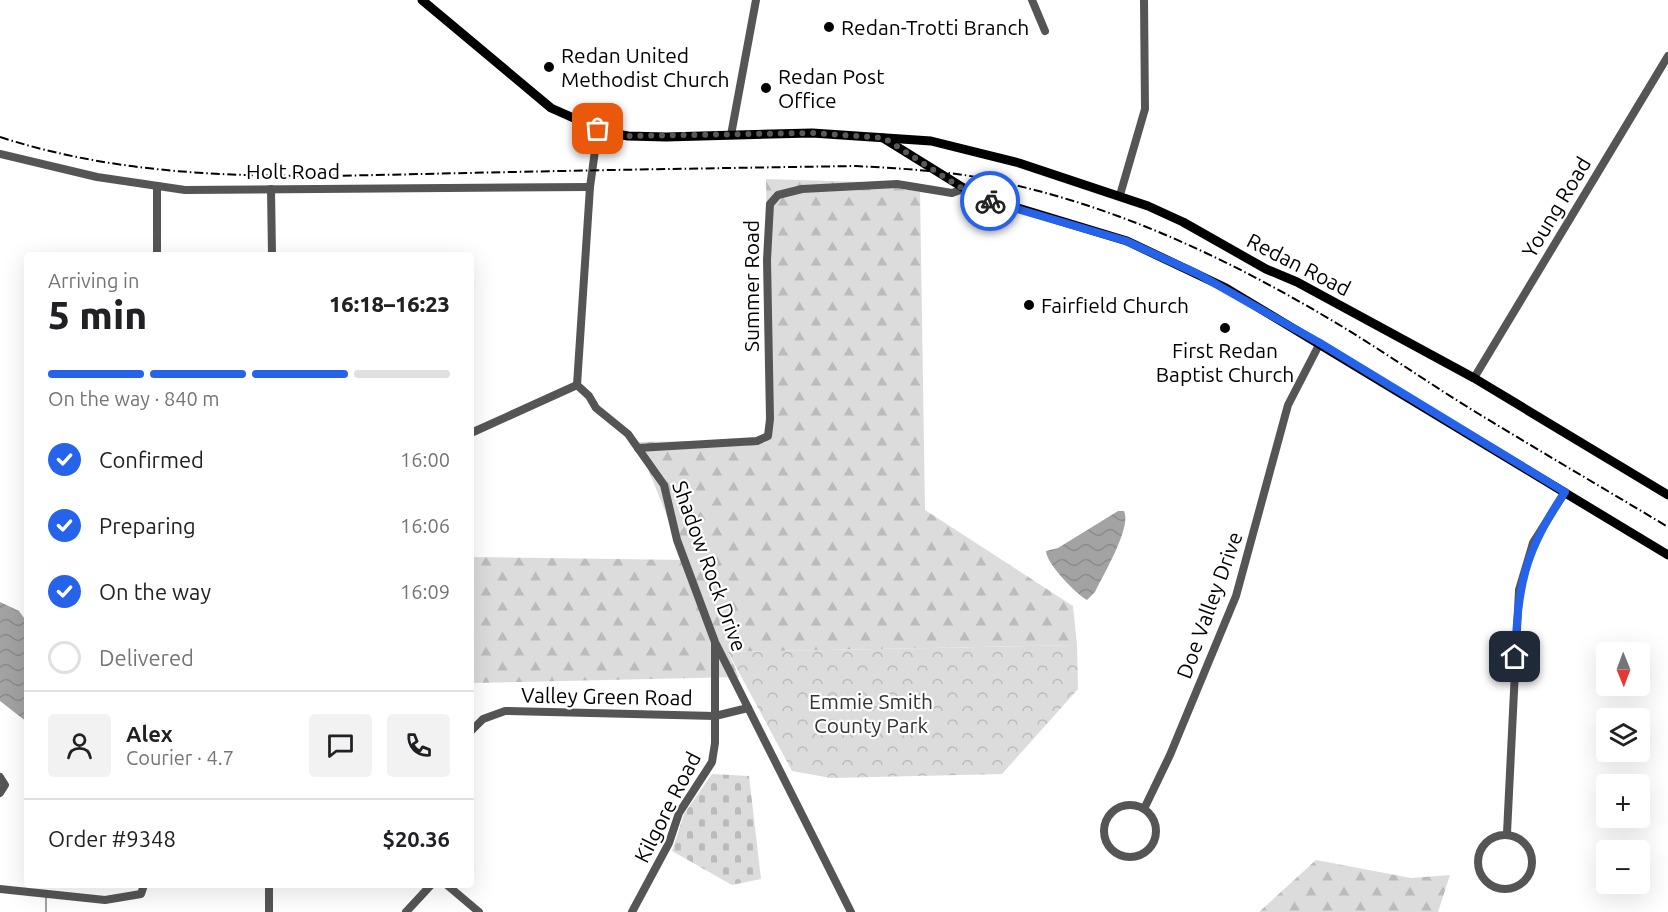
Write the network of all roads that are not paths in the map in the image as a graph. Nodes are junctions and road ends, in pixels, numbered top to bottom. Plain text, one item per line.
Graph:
1 (422, 0) edge
2 (756, 0) edge
3 (1032, 0) edge
4 (1144, 0) edge
5 (1045, 31) dead end
6 (1668, 56) edge
7 (1659, 71) junction
8 (1668, 77) edge
9 (598, 129) junction
10 (731, 135) junction
11 (884, 138) junction
12 (0, 154) edge
13 (157, 186) junction
14 (590, 187) junction
15 (271, 189) junction
16 (963, 189) junction
17 (1120, 195) junction
18 (157, 252) edge
19 (272, 252) edge
20 (1320, 343) junction
21 (1474, 378) junction
22 (577, 385) junction
23 (474, 432) edge
24 (639, 448) junction
25 (1565, 492) junction
26 (1668, 495) edge
27 (1668, 555) edge
28 (715, 642) junction
29 (748, 708) junction
30 (715, 716) junction
31 (474, 728) edge
32 (0, 777) edge
33 (0, 793) edge
34 (1144, 809) junction
35 (1507, 833) junction
36 (143, 888) edge
37 (269, 888) edge
38 (428, 888) edge
39 (451, 888) edge
40 (0, 889) edge
41 (269, 912) edge
42 (406, 912) edge
43 (479, 912) edge
44 (632, 912) edge
45 (851, 912) edge

1 - 9 main road, Redan Road
2 - 10 street
3 - 5 street
4 - 17 street
6 - 7 street, Young Road
7 - 8 street
7 - 21 street, Young Road
9 - 10 main road, Redan Road
9 - 14 street
10 - 11 main road, Redan Road
11 - 16 main road
11 - 17 main road, Redan Road
12 - 13 street, Holt Road
13 - 15 street, Holt Road
13 - 18 street
14 - 15 street, Holt Road
14 - 22 street
15 - 19 street
16 - 20 main road
16 - 24 street, Summer Road
17 - 21 main road, Redan Road
20 - 25 main road
20 - 34 street, Doe Valley Drive
21 - 26 main road, Redan Road
22 - 23 street
22 - 24 street, Shadow Rock Drive
24 - 28 street, Shadow Rock Drive
25 - 27 main road
25 - 35 street
28 - 29 street, Shadow Rock Drive
28 - 30 street, Kilgore Road
29 - 30 street, Valley Green Road
29 - 45 street, Shadow Rock Drive
30 - 31 street, Valley Green Road
30 - 44 street, Kilgore Road
32 - 33 street
34 - 34 street
35 - 35 street
36 - 40 street
37 - 41 street
38 - 42 street
39 - 43 street

